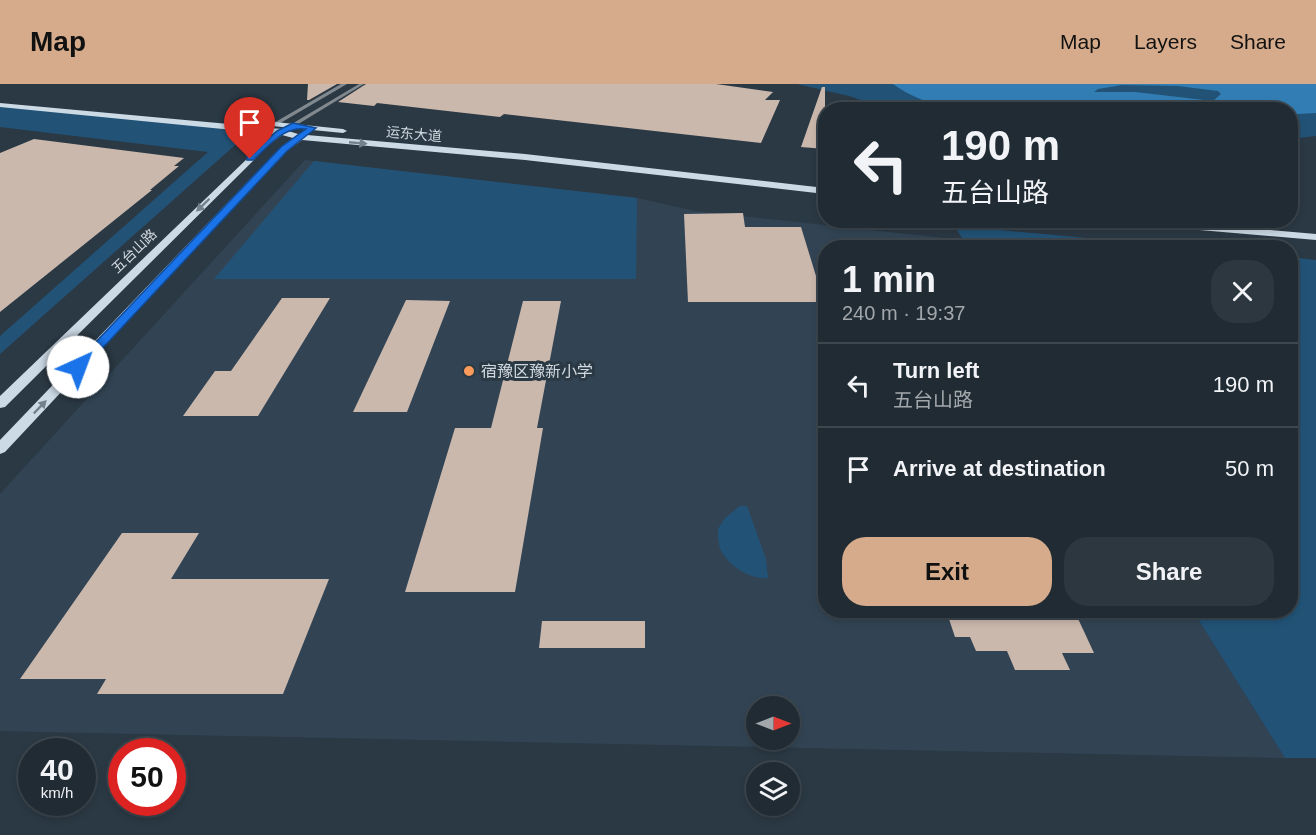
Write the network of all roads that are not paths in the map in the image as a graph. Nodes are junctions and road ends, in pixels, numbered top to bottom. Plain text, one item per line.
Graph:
1 (345, 84) edge
2 (363, 84) edge
3 (0, 99) edge
4 (0, 105) edge
5 (293, 125) junction
6 (277, 128) junction
7 (312, 128) junction
8 (299, 137) junction
9 (818, 182) edge
10 (818, 190) edge
11 (1211, 228) edge
12 (1296, 228) edge
13 (1316, 230) edge
14 (1316, 237) edge
15 (0, 404) edge
16 (0, 449) edge

1 - 6 street
2 - 5 street
3 - 6 main road, 运东大道
4 - 6 main road, 运东大道
5 - 6 main road, 五台山路
5 - 7 main road, 运东大道
6 - 8 main road, 运东大道
6 -> 15 main road, 五台山路
7 - 8 main road
7 - 9 main road, 运东大道
8 -> 10 main road, 运东大道
16 -> 8 main road
11 - 14 main road
12 - 13 main road

